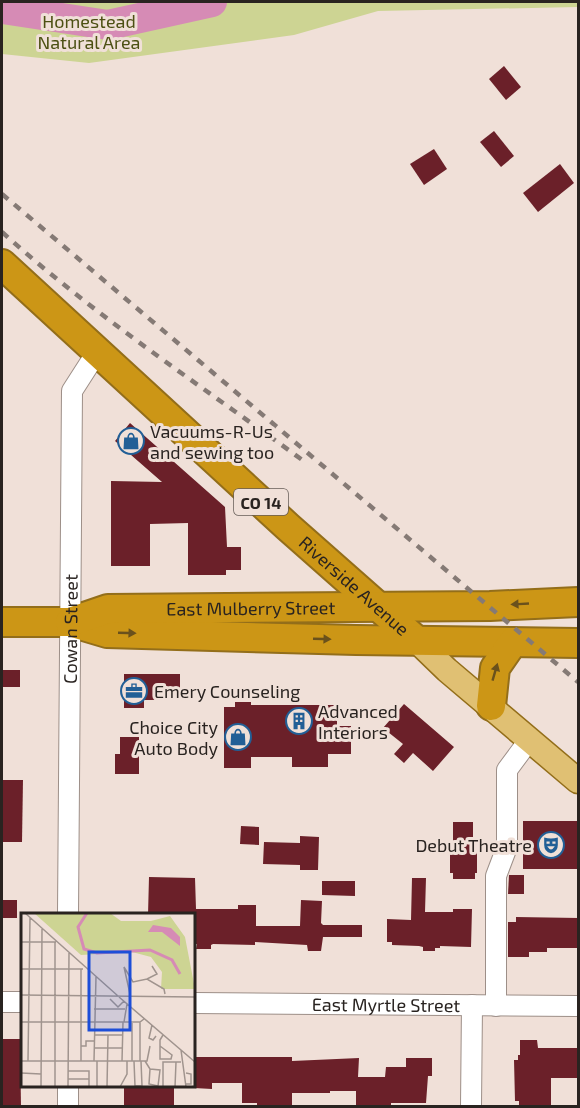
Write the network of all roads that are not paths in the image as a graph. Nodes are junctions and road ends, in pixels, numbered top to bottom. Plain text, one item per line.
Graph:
1 (2, 264) edge
2 (97, 352) junction
3 (579, 602) edge
4 (379, 607) junction
5 (2, 622) edge
6 (70, 622) junction
7 (416, 640) junction
8 (513, 642) junction
9 (579, 643) edge
10 (491, 706) junction
11 (530, 739) junction
12 (579, 781) edge
13 (68, 913) edge
14 (2, 1002) edge
15 (21, 1002) edge
16 (195, 1003) edge
17 (472, 1005) junction
18 (496, 1006) junction
19 (579, 1006) edge
20 (68, 1087) edge
21 (68, 1107) edge
22 (471, 1107) edge

1 - 2 highway, Riverside Avenue / CO 14
2 - 4 highway, Riverside Avenue / CO 14
2 - 6 street, Cowan Street
3 -> 4 highway, East Mulberry Street
4 - 6 highway, East Mulberry Street
4 - 7 highway, Riverside Avenue / CO 14
5 - 6 highway, East Mulberry Street
6 -> 7 highway, East Mulberry Street
6 - 13 street, Cowan Street
7 - 8 highway, East Mulberry Street
7 - 10 main road, Riverside Avenue
8 - 9 highway, East Mulberry Street
10 -> 8 highway
10 - 11 main road, Riverside Avenue
11 - 12 main road, Riverside Avenue
11 - 18 street
14 - 15 street
16 - 17 street, East Myrtle Street
17 - 18 street, East Myrtle Street
17 - 22 street
18 - 19 street, East Myrtle Street
20 - 21 street

